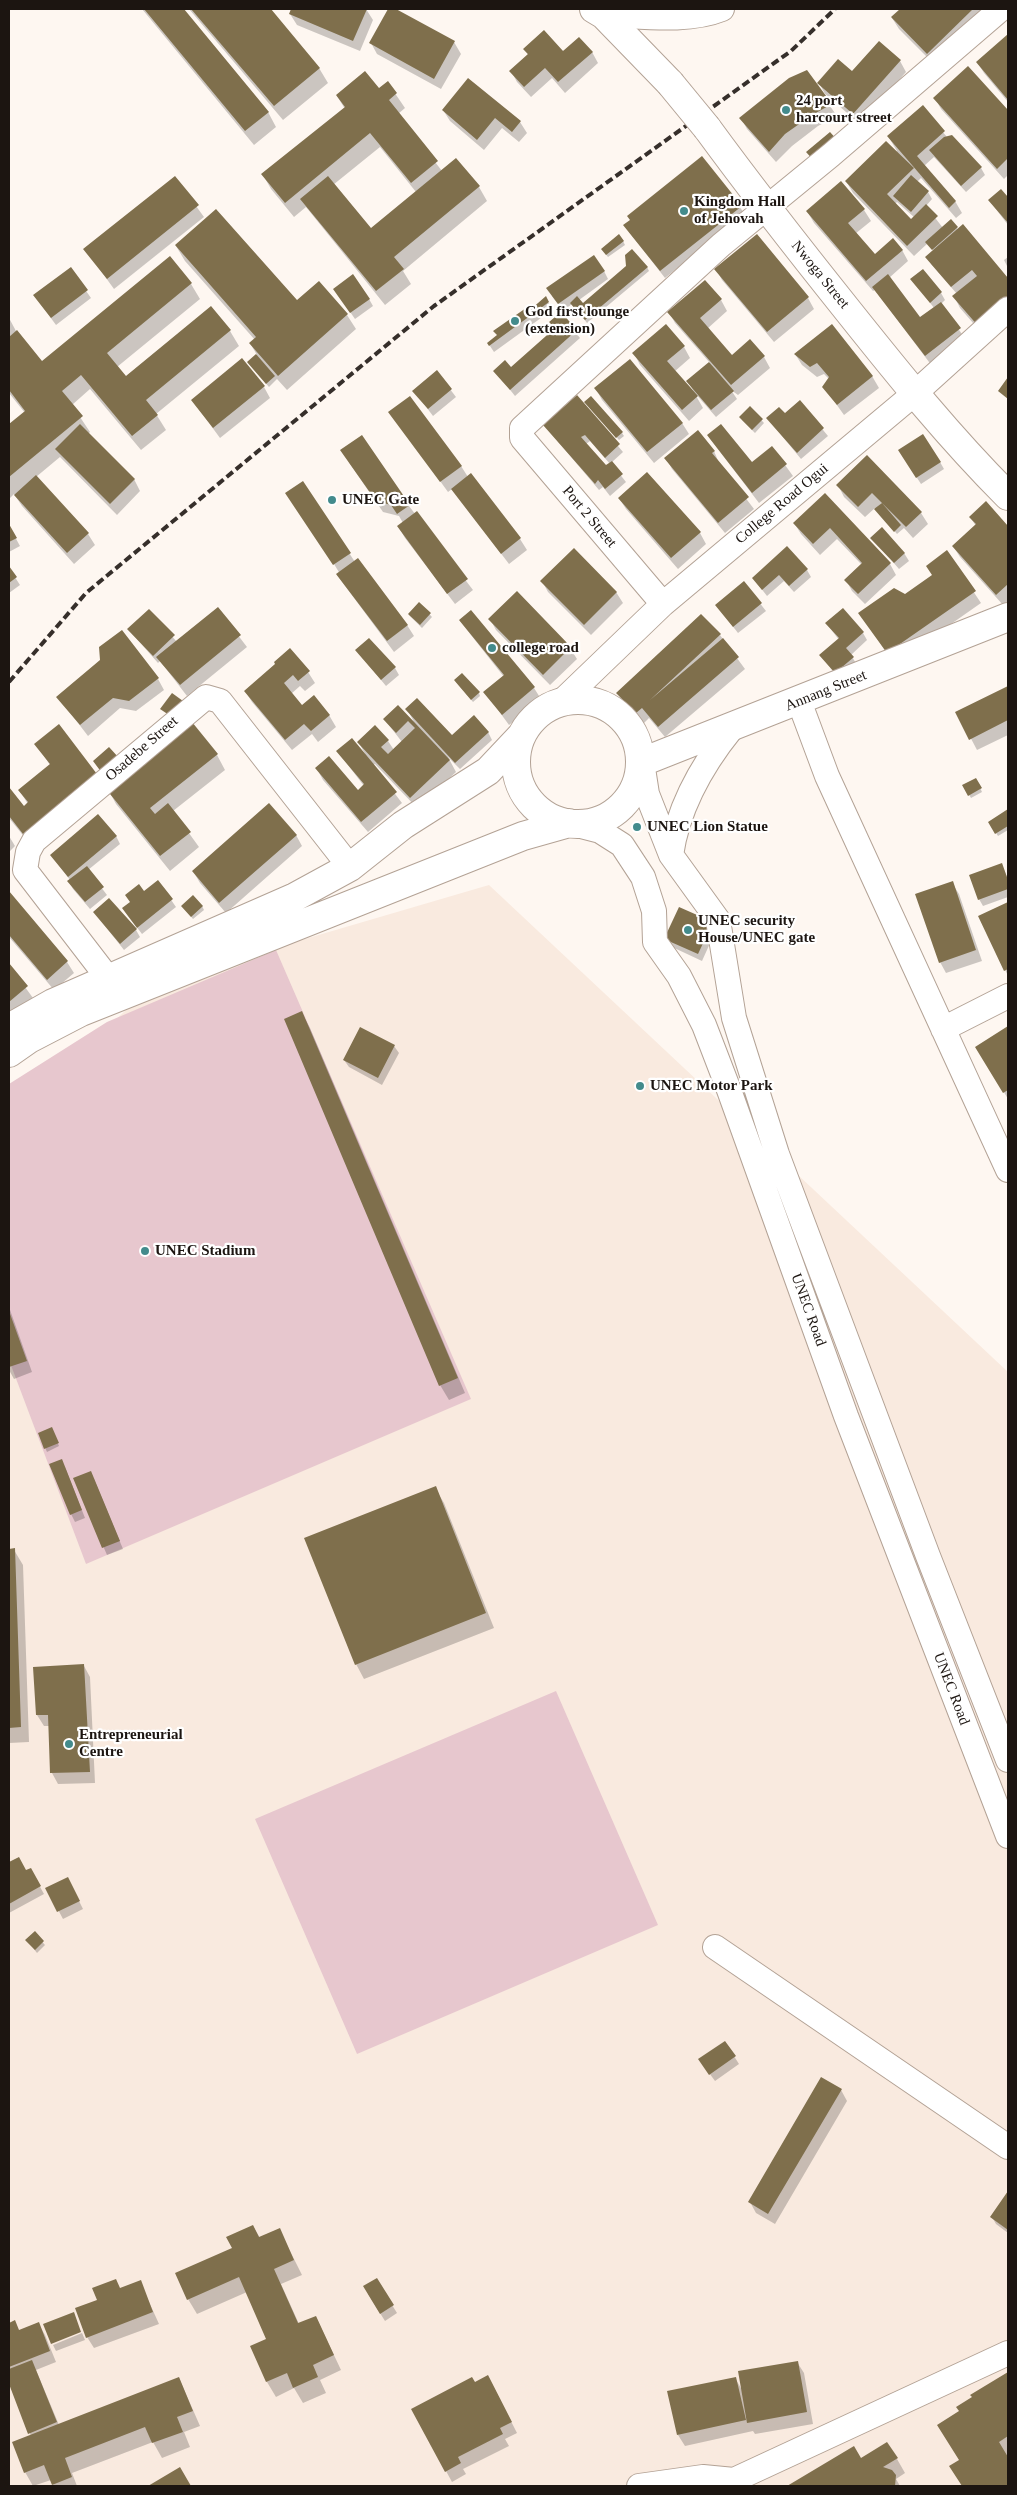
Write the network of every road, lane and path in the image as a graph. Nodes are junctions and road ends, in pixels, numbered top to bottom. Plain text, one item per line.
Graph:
1 (722, 9) edge
2 (1001, 9) edge
3 (599, 12) edge
4 (765, 207) junction
5 (1008, 310) edge
6 (914, 394) junction
7 (1008, 496) edge
8 (663, 604) junction
9 (1008, 617) edge
10 (799, 701) junction
11 (560, 702) junction
12 (732, 728) junction
13 (521, 736) junction
14 (642, 762) junction
15 (569, 823) junction
16 (671, 855) junction
17 (350, 867) junction
18 (108, 978) junction
19 (1008, 996) edge
20 (9, 1028) edge
21 (942, 1029) junction
22 (9, 1053) edge
23 (1008, 1170) edge
24 (873, 1409) junction
25 (846, 1416) junction
26 (1008, 1760) edge
27 (1008, 1836) edge
28 (715, 1947) dead end
29 (1008, 2147) edge
30 (1008, 2352) edge
31 (639, 2486) edge

1 - 3 street
2 - 4 street
3 - 4 main road, Nwoga Street, bridge
4 - 6 main road, Nwoga Street
4 - 8 street, Port 2 Street
5 - 6 street, College Road Ogui
6 - 7 main road, Nwoga Street
6 - 8 street, College Road Ogui
8 - 11 street, College Road Ogui
9 - 10 main road, Annang Street
10 - 12 main road, Annang Street
10 - 21 street
11 - 13 main road
11 - 14 main road
12 - 14 main road, Annang Street
12 - 16 street
13 - 15 main road
13 - 17 main road
14 - 15 main road
14 - 16 street, UNEC Road
15 - 22 main road
15 - 25 street, UNEC Road
16 - 24 street, UNEC Road
17 - 18 main road
17 - 18 street, Osadebe Street
18 - 20 main road
19 - 21 street
21 - 23 street
24 - 25 street
24 - 26 street, UNEC Road
25 - 27 street, UNEC Road
28 - 29 street
30 - 31 street

